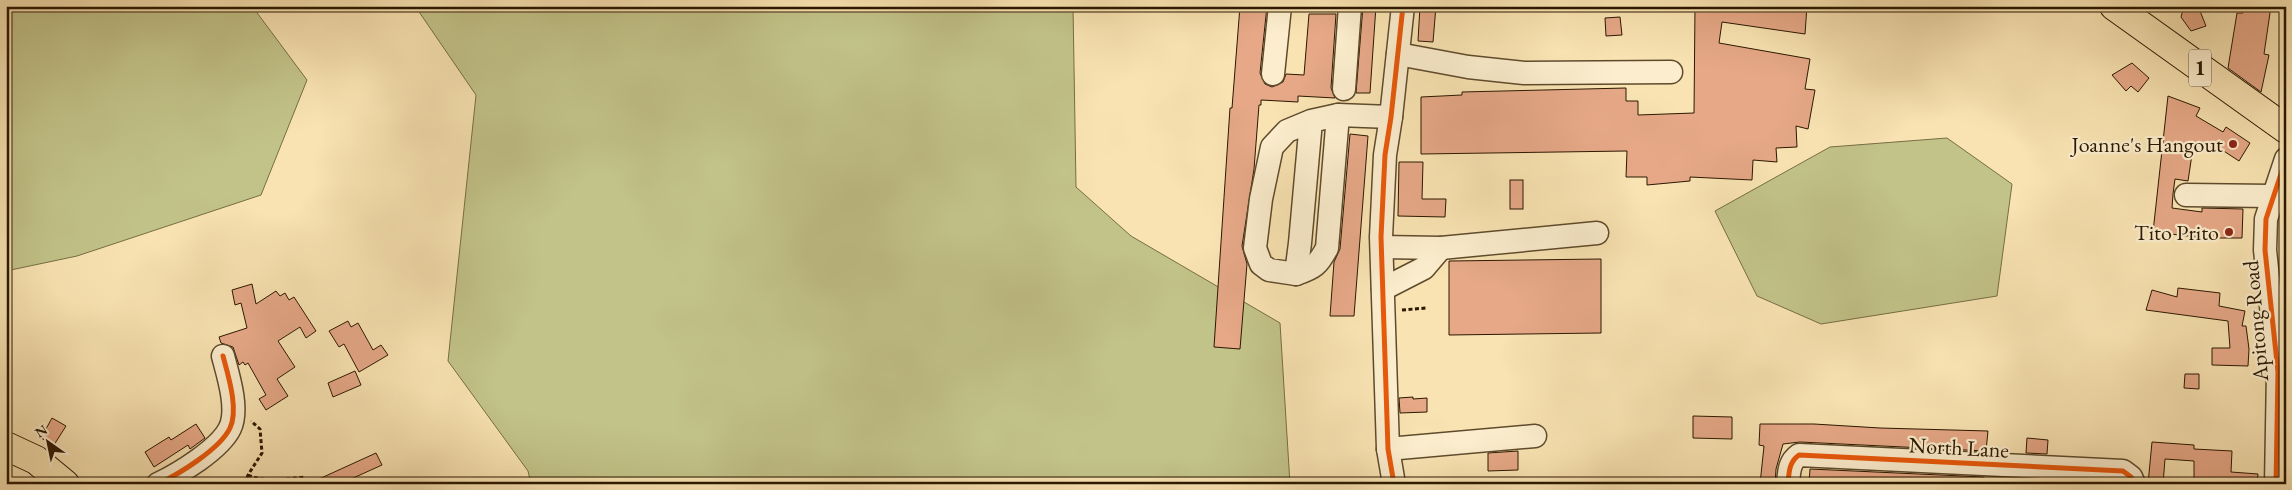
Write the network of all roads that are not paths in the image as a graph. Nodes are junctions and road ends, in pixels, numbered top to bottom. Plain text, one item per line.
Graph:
1 (1280, 6) edge
2 (1350, 6) edge
3 (1403, 6) edge
4 (2114, 6) edge
5 (1398, 54) junction
6 (1671, 72) dead end
7 (1273, 74) dead end
8 (1344, 89) dead end
9 (1338, 115) junction
10 (1391, 117) junction
11 (1311, 121) junction
12 (2286, 129) edge
13 (2286, 159) edge
14 (2186, 195) dead end
15 (2272, 196) junction
16 (1597, 233) dead end
17 (1382, 247) junction
18 (1440, 248) junction
19 (1296, 274) junction
20 (1383, 300) junction
21 (223, 356) dead end
22 (1535, 436) dead end
23 (6, 446) edge
24 (1388, 449) junction
25 (2128, 477) edge
26 (65, 484) edge
27 (158, 484) edge
28 (1394, 484) edge
29 (1788, 484) edge
30 (2276, 484) edge

1 - 7 street
2 - 8 street
3 - 5 street
4 - 12 main road, 1
5 - 6 street
5 - 10 street
9 - 10 street
9 - 11 street
9 - 19 street
10 - 17 street
11 - 19 street
11 - 19 street
13 - 15 street, Apitong Road
14 - 15 street
15 - 30 street, Apitong Road
16 - 18 street
17 - 18 street
17 - 20 street
18 - 20 street
20 - 24 street
21 - 27 street
22 - 24 street
23 - 26 main road
24 - 28 street
25 - 29 street, North Lane

